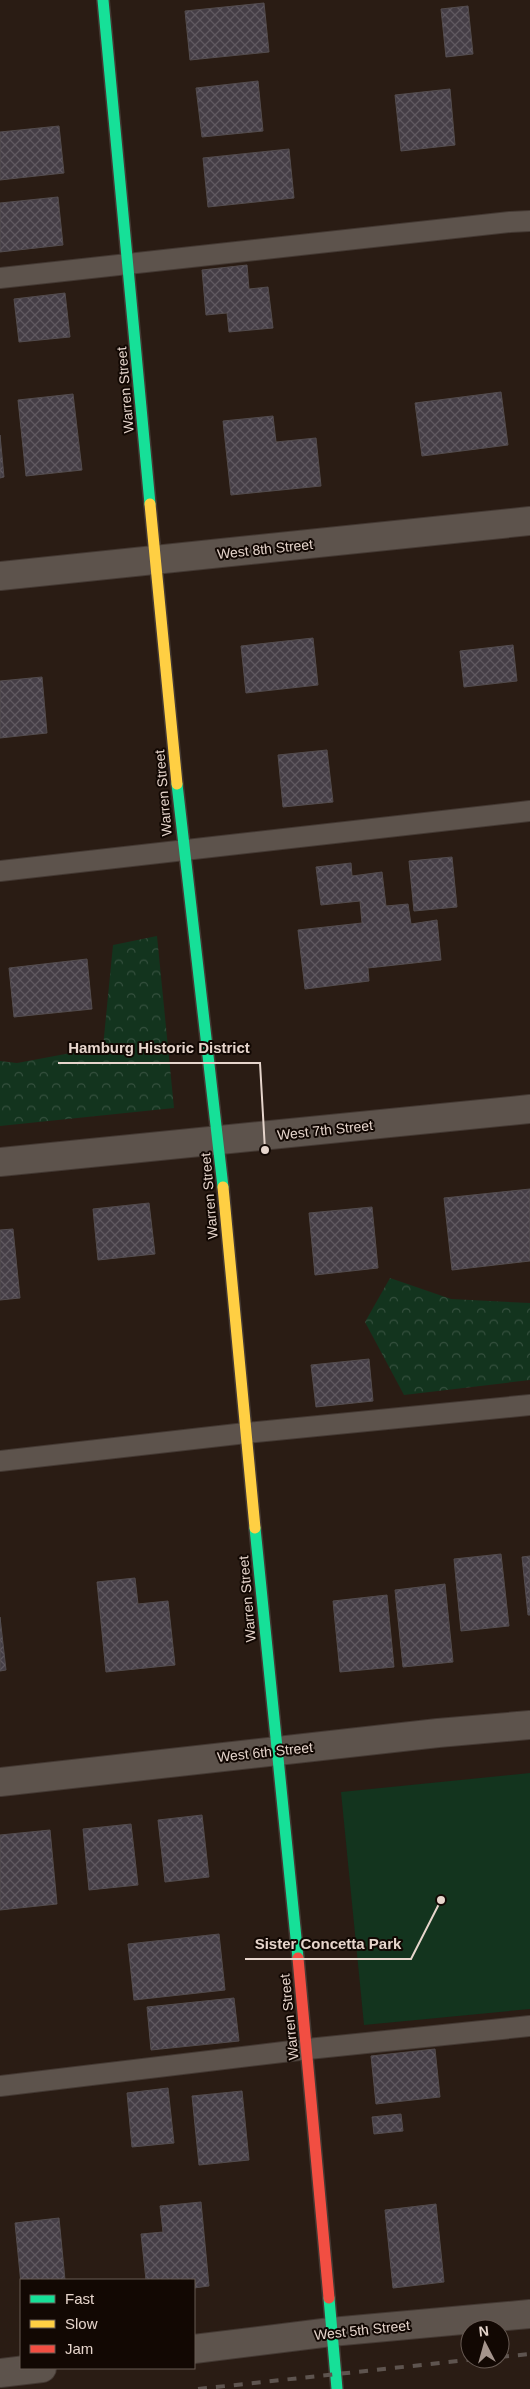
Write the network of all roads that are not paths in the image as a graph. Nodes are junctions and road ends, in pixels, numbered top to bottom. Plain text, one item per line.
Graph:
1 (103, 0) edge
2 (530, 222) edge
3 (128, 264) junction
4 (0, 278) edge
5 (530, 521) edge
6 (156, 560) junction
7 (0, 576) edge
8 (530, 811) edge
9 (183, 850) junction
10 (0, 871) edge
11 (530, 1109) edge
12 (219, 1141) junction
13 (0, 1162) edge
14 (530, 1405) edge
15 (246, 1433) junction
16 (0, 1461) edge
17 (530, 1725) edge
18 (276, 1751) junction
19 (0, 1782) edge
20 (530, 2026) edge
21 (308, 2049) junction
22 (0, 2086) edge
23 (530, 2314) edge
24 (331, 2332) junction
25 (195, 2349) edge
26 (34, 2369) edge
27 (0, 2373) edge
28 (338, 2389) edge

1 - 3 street, Warren Street
2 - 3 lane
3 - 4 lane
3 - 6 street, Warren Street
5 - 6 street, West 8th Street
6 - 7 street, West 8th Street
6 - 9 street, Warren Street
8 - 9 lane
9 - 10 lane
9 - 12 street, Warren Street
11 - 12 street, West 7th Street
12 - 13 street, West 7th Street
12 - 15 street, Warren Street
14 - 15 lane
15 - 16 lane
15 - 18 street, Warren Street
17 - 18 street, West 6th Street
18 - 19 street, West 6th Street
18 - 21 street, Warren Street
20 - 21 lane
21 - 22 lane
21 - 24 street, Warren Street
23 - 24 street, West 5th Street
24 - 25 street, West 5th Street
24 - 28 street, Warren Street
26 - 27 street

